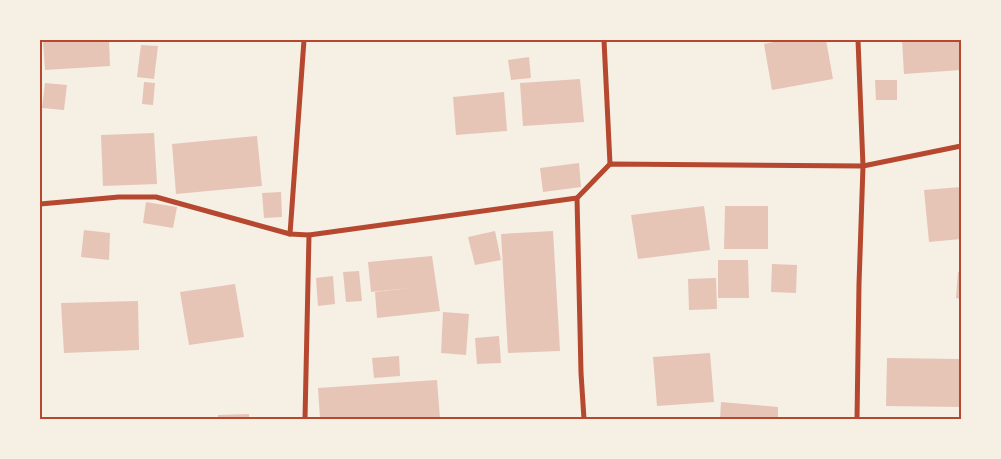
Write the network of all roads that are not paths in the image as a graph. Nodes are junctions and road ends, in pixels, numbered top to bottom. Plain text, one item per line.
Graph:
1 (304, 40) edge
2 (604, 40) edge
3 (858, 40) edge
4 (961, 146) edge
5 (610, 164) junction
6 (863, 166) junction
7 (577, 198) junction
8 (40, 204) edge
9 (290, 234) junction
10 (309, 235) junction
11 (306, 419) edge
12 (584, 419) edge
13 (857, 419) edge

1 - 9 street
2 - 5 street
3 - 6 street
4 - 6 street
5 - 6 street
5 - 7 street
6 - 13 street
7 - 10 street
7 - 12 street
8 - 9 street
9 - 10 street
10 - 11 street

